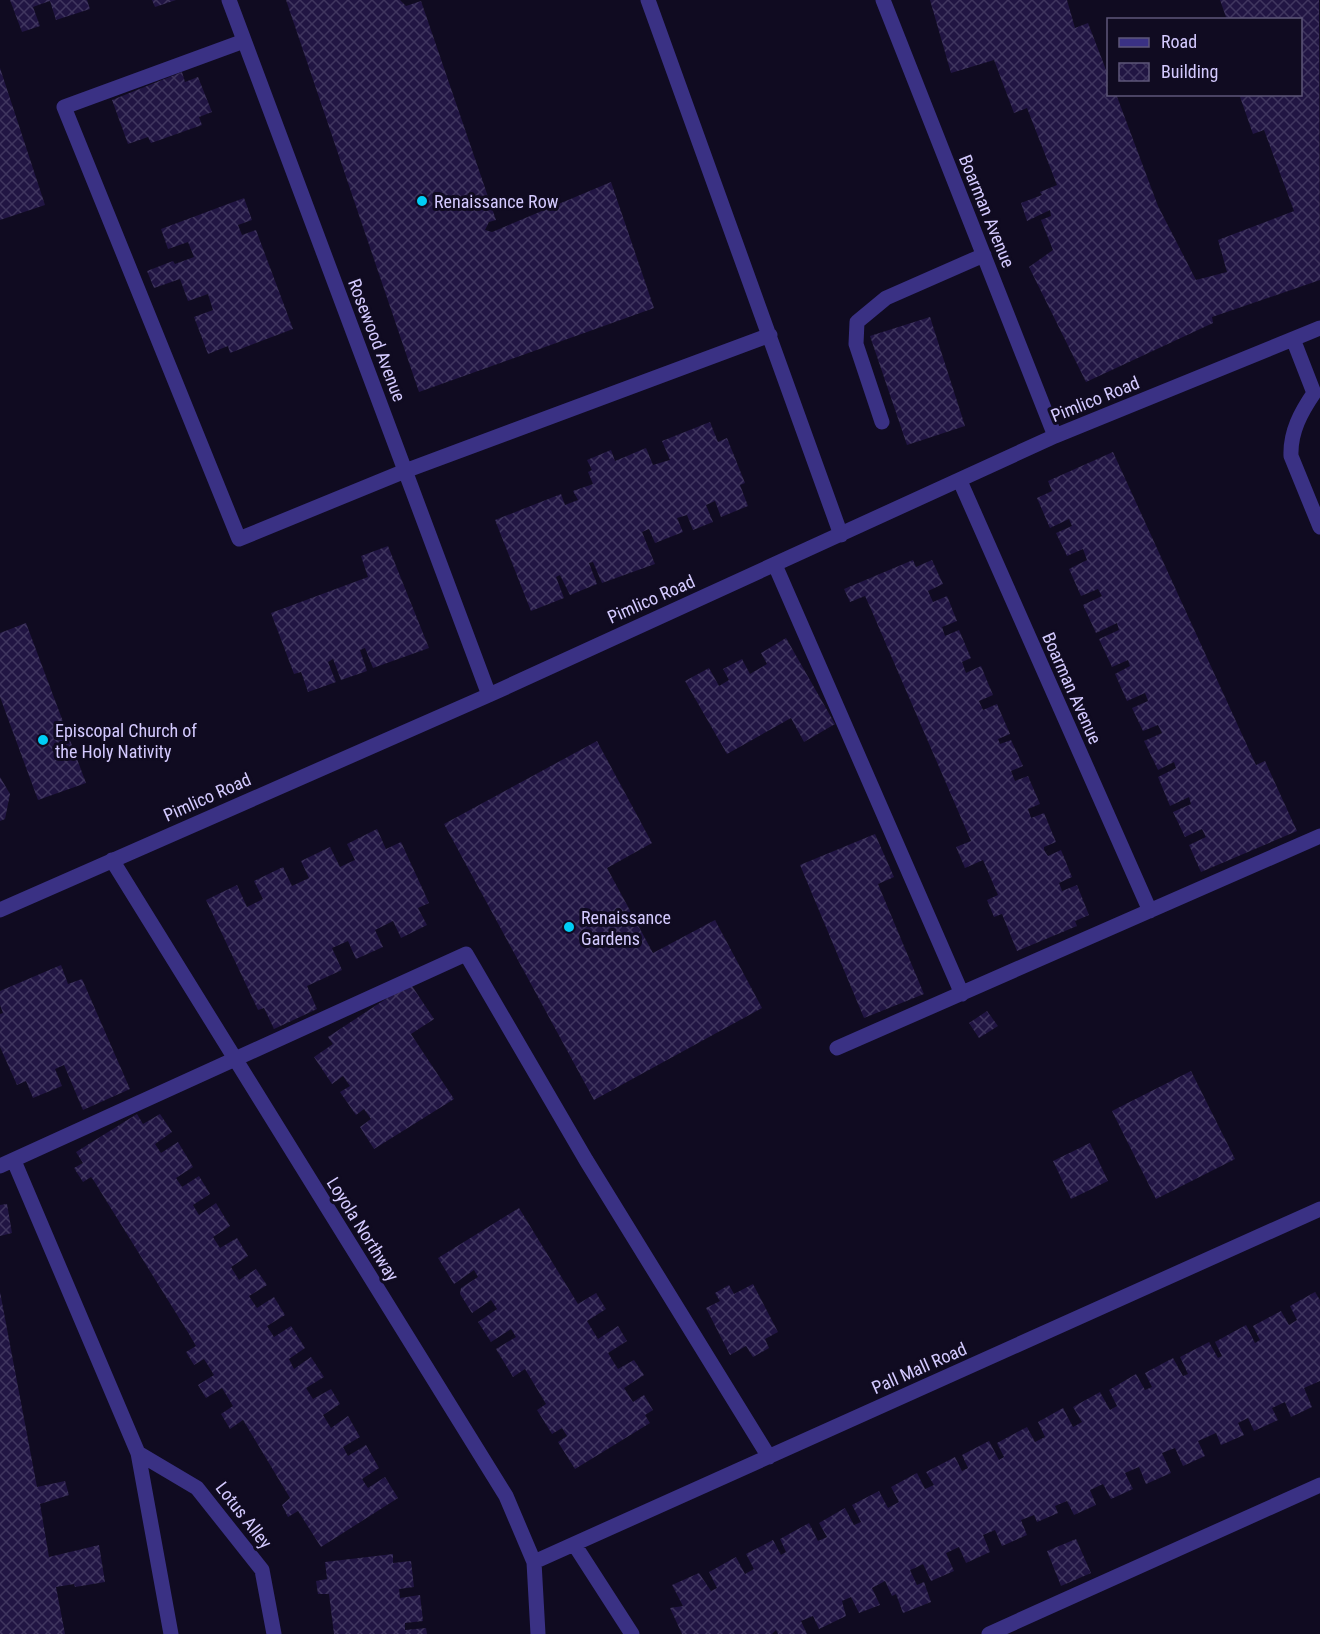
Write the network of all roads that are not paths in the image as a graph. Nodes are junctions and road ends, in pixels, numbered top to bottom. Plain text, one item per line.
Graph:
1 (229, 0) edge
2 (648, 0) edge
3 (883, 0) edge
4 (244, 41) junction
5 (984, 255) junction
6 (1320, 328) edge
7 (770, 335) junction
8 (1293, 339) junction
9 (1317, 394) edge
10 (882, 422) dead end
11 (1055, 436) junction
12 (405, 471) junction
13 (960, 481) junction
14 (1320, 527) edge
15 (841, 535) junction
16 (775, 565) junction
17 (489, 695) junction
18 (1320, 836) edge
19 (112, 860) junction
20 (0, 910) edge
21 (1149, 911) junction
22 (962, 994) junction
23 (837, 1048) dead end
24 (235, 1061) junction
25 (7, 1163) edge
26 (1320, 1209) edge
27 (138, 1453) junction
28 (770, 1456) junction
29 (1320, 1485) edge
30 (574, 1544) junction
31 (534, 1562) junction
32 (171, 1634) edge
33 (274, 1634) edge
34 (538, 1634) edge
35 (632, 1634) edge
36 (989, 1634) edge

1 - 4 street, Rosewood Avenue
2 - 7 street
3 - 5 street, Boarman Avenue
4 - 12 street, Rosewood Avenue
4 - 12 street
5 - 10 street
5 - 11 street, Boarman Avenue
6 - 8 street, Pimlico Road
7 - 12 street
7 - 15 street
8 - 9 street
8 - 11 street, Pimlico Road
9 - 14 street
11 - 13 street, Pimlico Road
12 - 17 street, Rosewood Avenue
13 - 15 street, Pimlico Road
13 - 21 street, Boarman Avenue
15 - 16 street, Pimlico Road
16 - 17 street, Pimlico Road
16 - 22 street
17 - 19 street, Pimlico Road
18 - 21 street
19 - 20 street, Pimlico Road
19 - 24 street, Loyola Northway
21 - 22 street
22 - 23 street
24 - 25 street
24 - 28 street
24 - 31 street, Loyola Northway
25 - 27 street
26 - 28 street, Pall Mall Road
27 - 32 street
27 - 33 street, Lotus Alley
28 - 30 street, Pall Mall Road
29 - 36 street
30 - 31 street, Pall Mall Road
30 - 35 street
31 - 34 street, Loyola Northway

